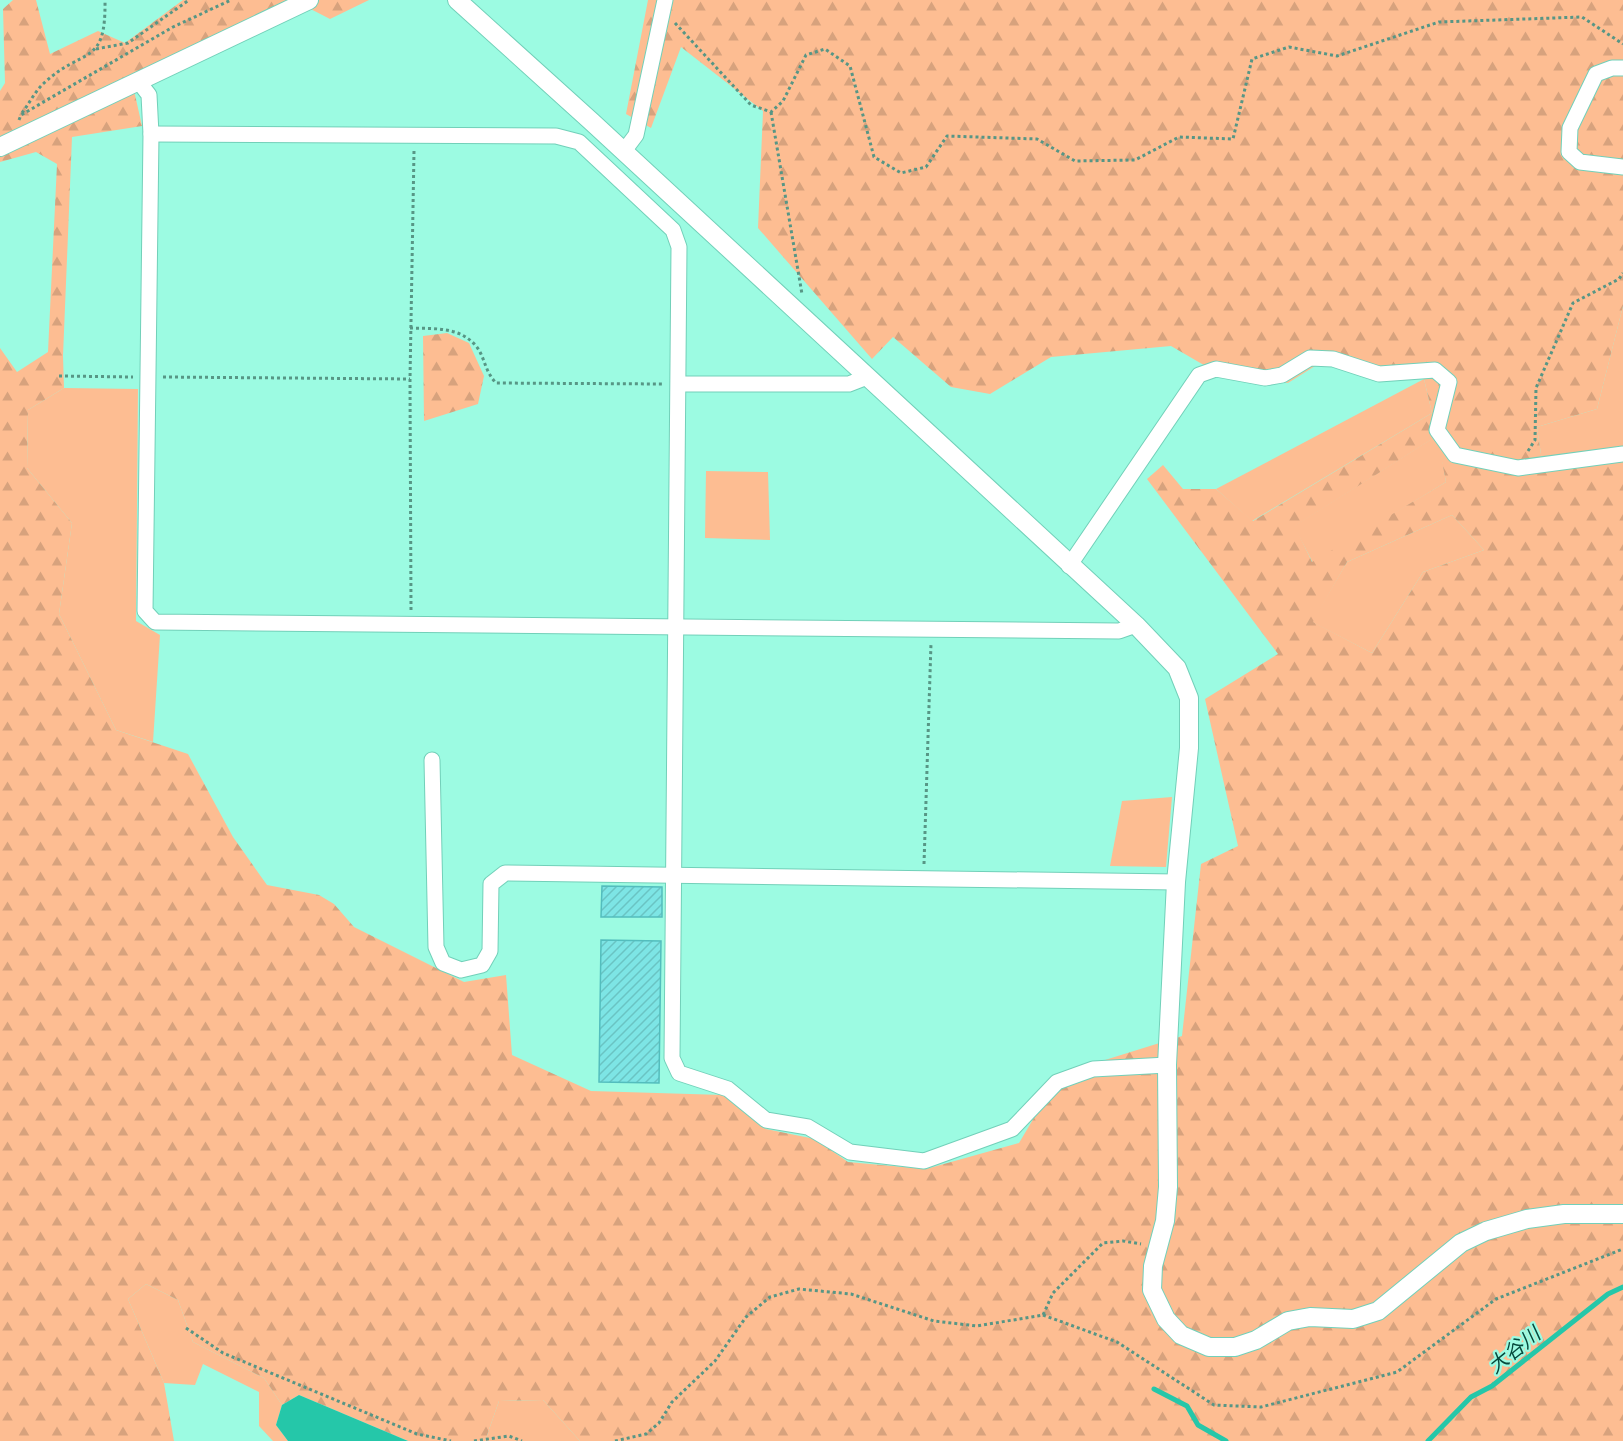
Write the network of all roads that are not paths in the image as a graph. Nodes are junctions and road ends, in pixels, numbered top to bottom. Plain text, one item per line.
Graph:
1 (309, 0) edge
2 (457, 0) edge
3 (664, 6) edge
4 (1623, 68) edge
5 (139, 82) junction
6 (152, 134) junction
7 (6, 144) edge
8 (624, 151) junction
9 (1623, 167) edge
10 (867, 377) junction
11 (679, 384) junction
12 (1623, 454) edge
13 (1069, 566) junction
14 (1136, 625) junction
15 (675, 628) junction
16 (432, 760) dead end
17 (674, 874) junction
18 (1176, 882) junction
19 (1167, 1065) junction
20 (1623, 1214) edge

1 - 5 street
2 - 8 street
3 - 8 street
4 - 9 street
5 - 6 street
5 - 7 street
6 - 11 street
6 - 15 street
8 - 10 street
10 - 11 street
10 - 13 street
11 - 15 street
12 - 13 street
13 - 14 street
14 - 15 street
14 - 18 street
15 - 17 street
16 - 17 street
17 - 18 street
17 - 19 street
18 - 19 street
19 - 20 street

